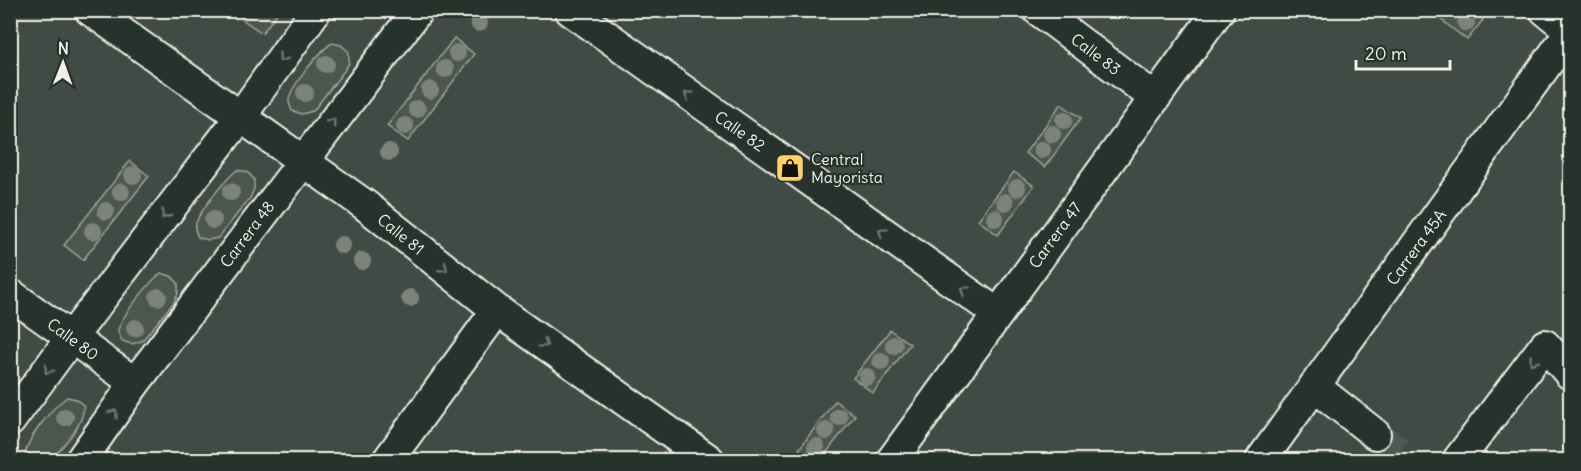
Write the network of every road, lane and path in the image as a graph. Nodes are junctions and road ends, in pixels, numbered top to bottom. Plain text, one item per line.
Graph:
1 (90, 10) edge
2 (316, 10) edge
3 (418, 10) edge
4 (570, 10) edge
5 (1038, 10) edge
6 (1219, 10) edge
7 (1545, 10) edge
8 (1570, 31) edge
9 (1155, 98) junction
10 (241, 116) junction
11 (303, 160) junction
12 (10, 294) edge
13 (496, 310) junction
14 (998, 314) junction
15 (71, 338) junction
16 (1570, 374) edge
17 (135, 383) junction
18 (1314, 387) junction
19 (10, 421) edge
20 (1375, 434) tunnel mouth
21 (81, 460) edge
22 (388, 460) edge
23 (709, 460) edge
24 (892, 460) edge
25 (1261, 460) edge
26 (1458, 460) edge

1 - 10 street, Calle 81
2 -> 10 street
11 -> 3 street, Carrera 48
14 -> 4 street, Calle 82
5 - 9 street, Calle 83
6 - 9 street, Carrera 47
7 - 8 street
8 - 18 street, Carrera 45A
9 - 14 street, Carrera 47
10 - 11 street, Calle 81
10 -> 15 street
11 -> 13 street, Calle 81
11 - 17 street, Carrera 48
12 - 15 street, Calle 80
13 - 22 street
13 -> 23 street, Calle 81
14 - 24 street, Carrera 47
15 - 17 street, Calle 80
15 -> 19 street
16 -> 26 street
21 -> 17 street, Carrera 48
18 - 20 street
18 - 25 street, Carrera 45A

